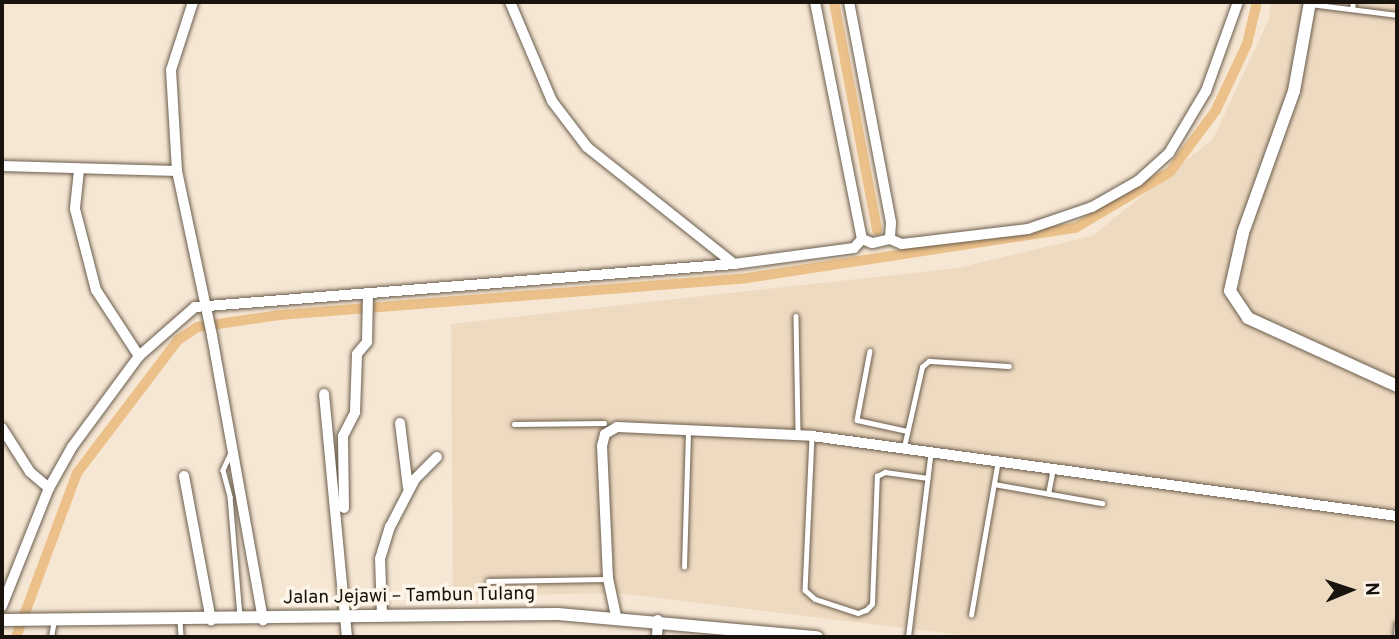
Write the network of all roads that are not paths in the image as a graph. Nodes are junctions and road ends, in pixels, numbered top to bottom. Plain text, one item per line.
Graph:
1 (193, 2) edge
2 (510, 2) edge
3 (816, 2) edge
4 (849, 2) edge
5 (1238, 2) edge
6 (1353, 2) edge
7 (1310, 3) edge
8 (1352, 9) junction
9 (1397, 15) edge
10 (2, 166) edge
11 (79, 170) junction
12 (177, 171) junction
13 (862, 239) junction
14 (890, 239) junction
15 (734, 264) junction
16 (368, 298) junction
17 (207, 308) junction
18 (796, 316) dead end
19 (870, 351) dead end
20 (139, 356) junction
21 (1009, 366) dead end
22 (1397, 386) edge
23 (324, 394) dead end
24 (400, 423) dead end
25 (604, 423) dead end
26 (514, 424) dead end
27 (2, 428) edge
28 (688, 428) junction
29 (907, 431) junction
30 (799, 435) junction
31 (812, 436) junction
32 (904, 447) junction
33 (931, 451) junction
34 (232, 452) junction
35 (438, 457) dead end
36 (999, 460) junction
37 (1053, 468) junction
38 (184, 476) dead end
39 (928, 478) junction
40 (994, 484) junction
41 (49, 488) junction
42 (408, 488) junction
43 (1048, 494) junction
44 (1102, 503) dead end
45 (344, 508) dead end
46 (1397, 516) edge
47 (684, 567) dead end
48 (608, 579) junction
49 (488, 581) dead end
50 (2, 601) edge
51 (382, 615) junction
52 (971, 615) dead end
53 (344, 616) junction
54 (616, 616) junction
55 (54, 619) junction
56 (241, 619) junction
57 (6, 620) edge
58 (211, 620) junction
59 (263, 620) junction
60 (659, 620) junction
61 (180, 621) junction
62 (1397, 624) edge
63 (51, 637) edge
64 (181, 637) edge
65 (347, 637) edge
66 (657, 637) edge
67 (817, 637) edge
68 (908, 637) edge
69 (1396, 637) edge

1 - 12 street
2 - 15 street
3 - 13 street
4 - 14 street
5 - 14 street
6 - 8 lane
7 - 8 lane
7 - 22 street
8 - 9 lane
10 - 11 street
11 - 12 street
11 - 20 street
12 - 17 street
13 - 14 street
13 - 15 street
15 - 16 street
16 - 17 street
16 - 45 street
17 - 20 street
17 - 34 street
18 - 30 lane
19 - 29 lane
20 - 41 street
21 - 29 lane
23 - 53 street
24 - 42 street
25 - 26 lane
27 - 41 street
28 - 30 street
28 - 47 lane
28 - 48 street
29 - 32 lane
30 - 31 street
31 - 32 street
31 - 39 lane
32 - 33 street
33 - 36 street
33 - 39 lane
34 - 56 lane
34 - 59 street
35 - 42 street
36 - 37 street
36 - 40 lane
37 - 43 lane
37 - 46 street
38 - 58 street
39 - 68 lane
40 - 43 lane
40 - 52 lane
41 - 50 street
42 - 51 street
43 - 44 lane
48 - 49 lane
48 - 54 street
51 - 53 street, Jalan Jejawi – Tambun Tulang
51 - 54 street, Jalan Jejawi – Tambun Tulang
53 - 59 street, Jalan Jejawi – Tambun Tulang
53 - 65 street
54 - 60 street, Jalan Jejawi – Tambun Tulang
55 - 57 street, Jalan Jejawi – Tambun Tulang
55 - 61 street, Jalan Jejawi – Tambun Tulang
55 - 63 lane
56 - 58 street, Jalan Jejawi – Tambun Tulang
56 - 59 street, Jalan Jejawi – Tambun Tulang
58 - 61 street, Jalan Jejawi – Tambun Tulang
60 - 66 street
60 - 67 street, Jalan Jejawi – Tambun Tulang
61 - 64 lane
62 - 69 lane

